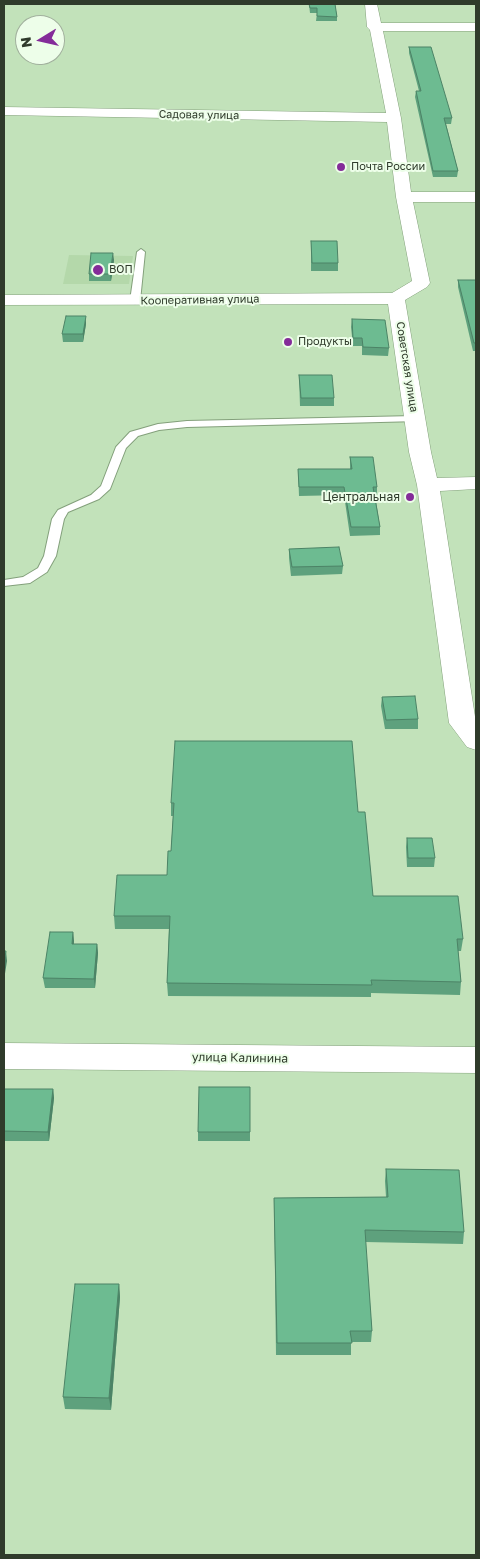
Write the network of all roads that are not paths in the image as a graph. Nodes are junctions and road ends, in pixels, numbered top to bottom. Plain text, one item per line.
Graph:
1 (371, 4) edge
2 (374, 27) junction
3 (476, 27) edge
4 (4, 111) edge
5 (394, 118) junction
6 (404, 197) junction
7 (476, 198) edge
8 (141, 252) dead end
9 (396, 298) junction
10 (4, 300) edge
11 (135, 301) junction
12 (415, 419) junction
13 (476, 484) edge
14 (428, 485) junction
15 (4, 583) edge
16 (476, 741) edge
17 (4, 1056) edge
18 (476, 1060) edge

1 - 2 street
2 - 3 street
2 - 5 street
4 - 5 street, Садовая улица
5 - 6 street
6 - 7 street
6 - 9 street
8 - 11 lane
9 - 11 street, Кооперативная улица
9 - 12 street, Советская улица
10 - 11 street, Кооперативная улица
12 - 14 street, Советская улица
12 - 15 lane
13 - 14 street
14 - 16 street, Советская улица
17 - 18 street, улица Калинина

